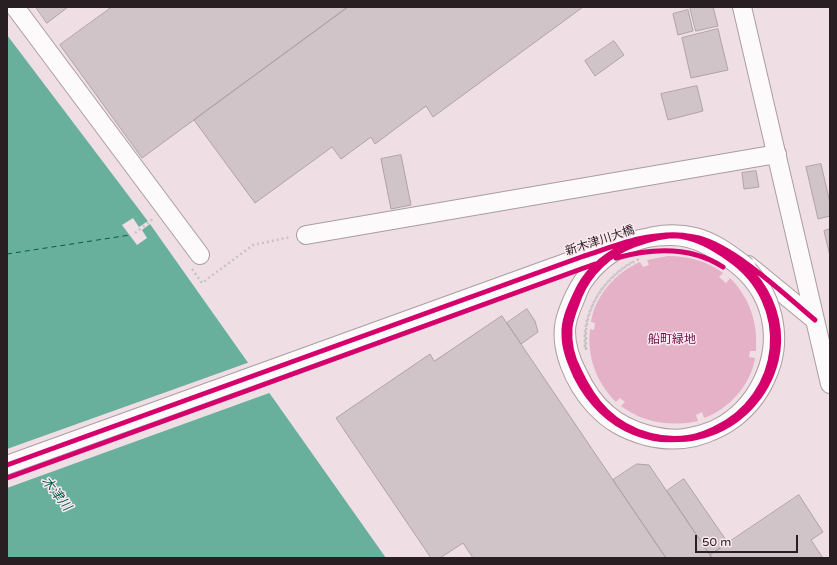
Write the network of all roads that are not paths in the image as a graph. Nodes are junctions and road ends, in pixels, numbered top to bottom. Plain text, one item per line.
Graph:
1 (14, 7) edge
2 (742, 7) edge
3 (777, 154) junction
4 (306, 235) dead end
5 (200, 255) dead end
6 (815, 320) junction
7 (830, 384) edge
8 (7, 465) edge

1 - 5 street
2 - 3 street
3 - 4 street
3 - 6 street
6 - 7 street
6 - 8 street, 新木津川大橋, bridge

